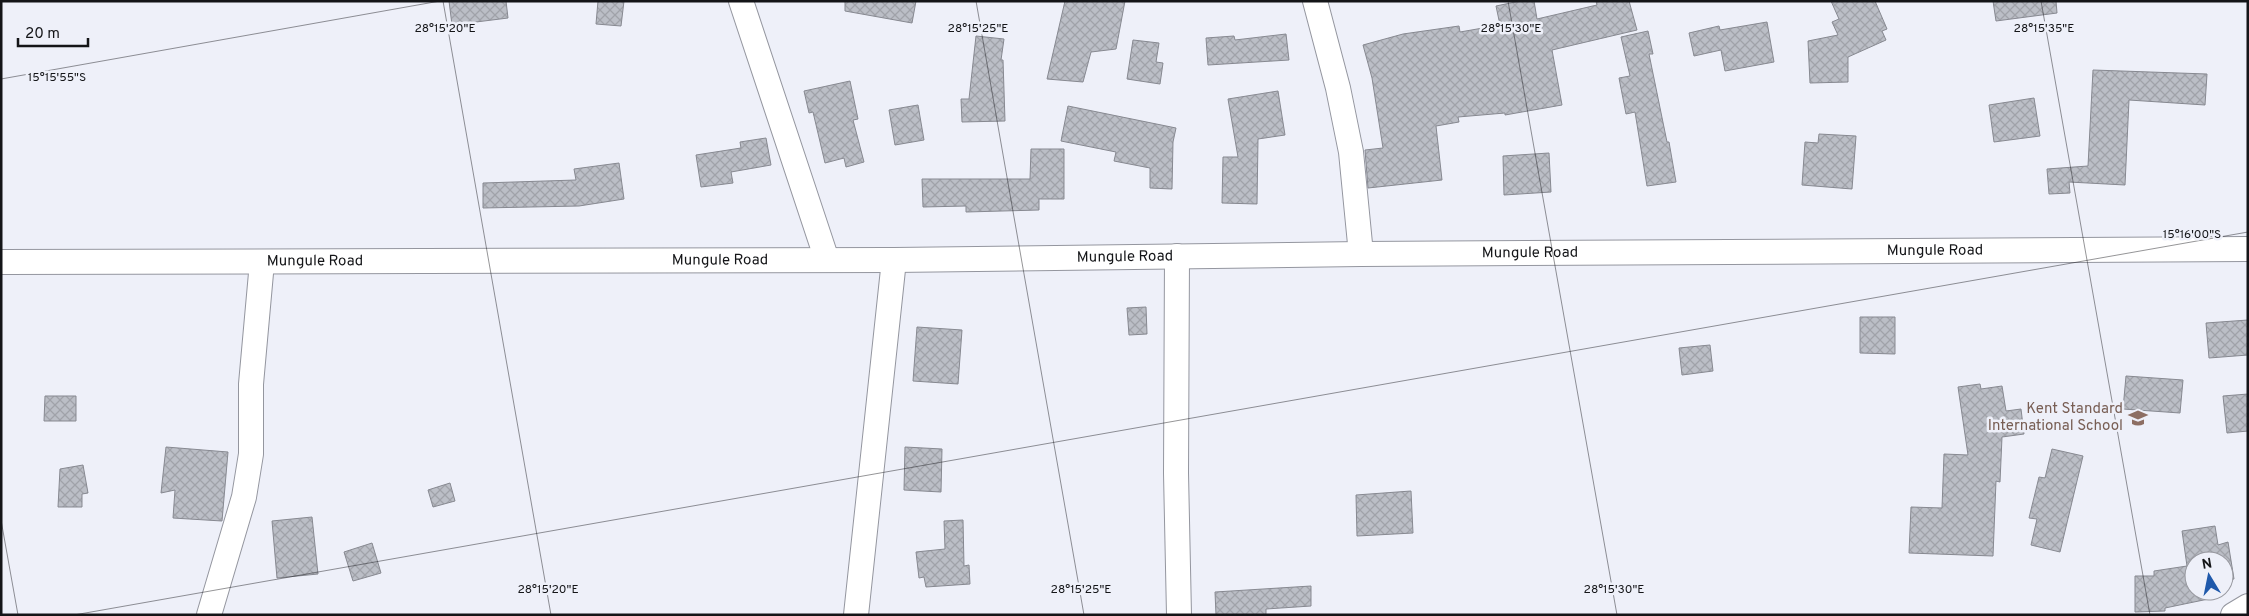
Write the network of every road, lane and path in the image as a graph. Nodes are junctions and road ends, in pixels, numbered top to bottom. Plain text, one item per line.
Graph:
1 (741, 1) edge
2 (1315, 1) edge
3 (2248, 249) edge
4 (1361, 254) junction
5 (1177, 256) junction
6 (2, 260) edge
7 (827, 260) junction
8 (894, 260) junction
9 (262, 262) junction
10 (2248, 606) edge
11 (209, 615) edge
12 (856, 615) edge
13 (1179, 615) edge
14 (2233, 615) edge

1 - 7 street
2 - 4 street
3 - 4 street, Mungule Road
4 - 5 street, Mungule Road
5 - 8 street, Mungule Road
5 - 13 street
6 - 9 street, Mungule Road
7 - 8 street, Mungule Road
7 - 9 street, Mungule Road
8 - 12 street
9 - 11 street
10 - 14 street

